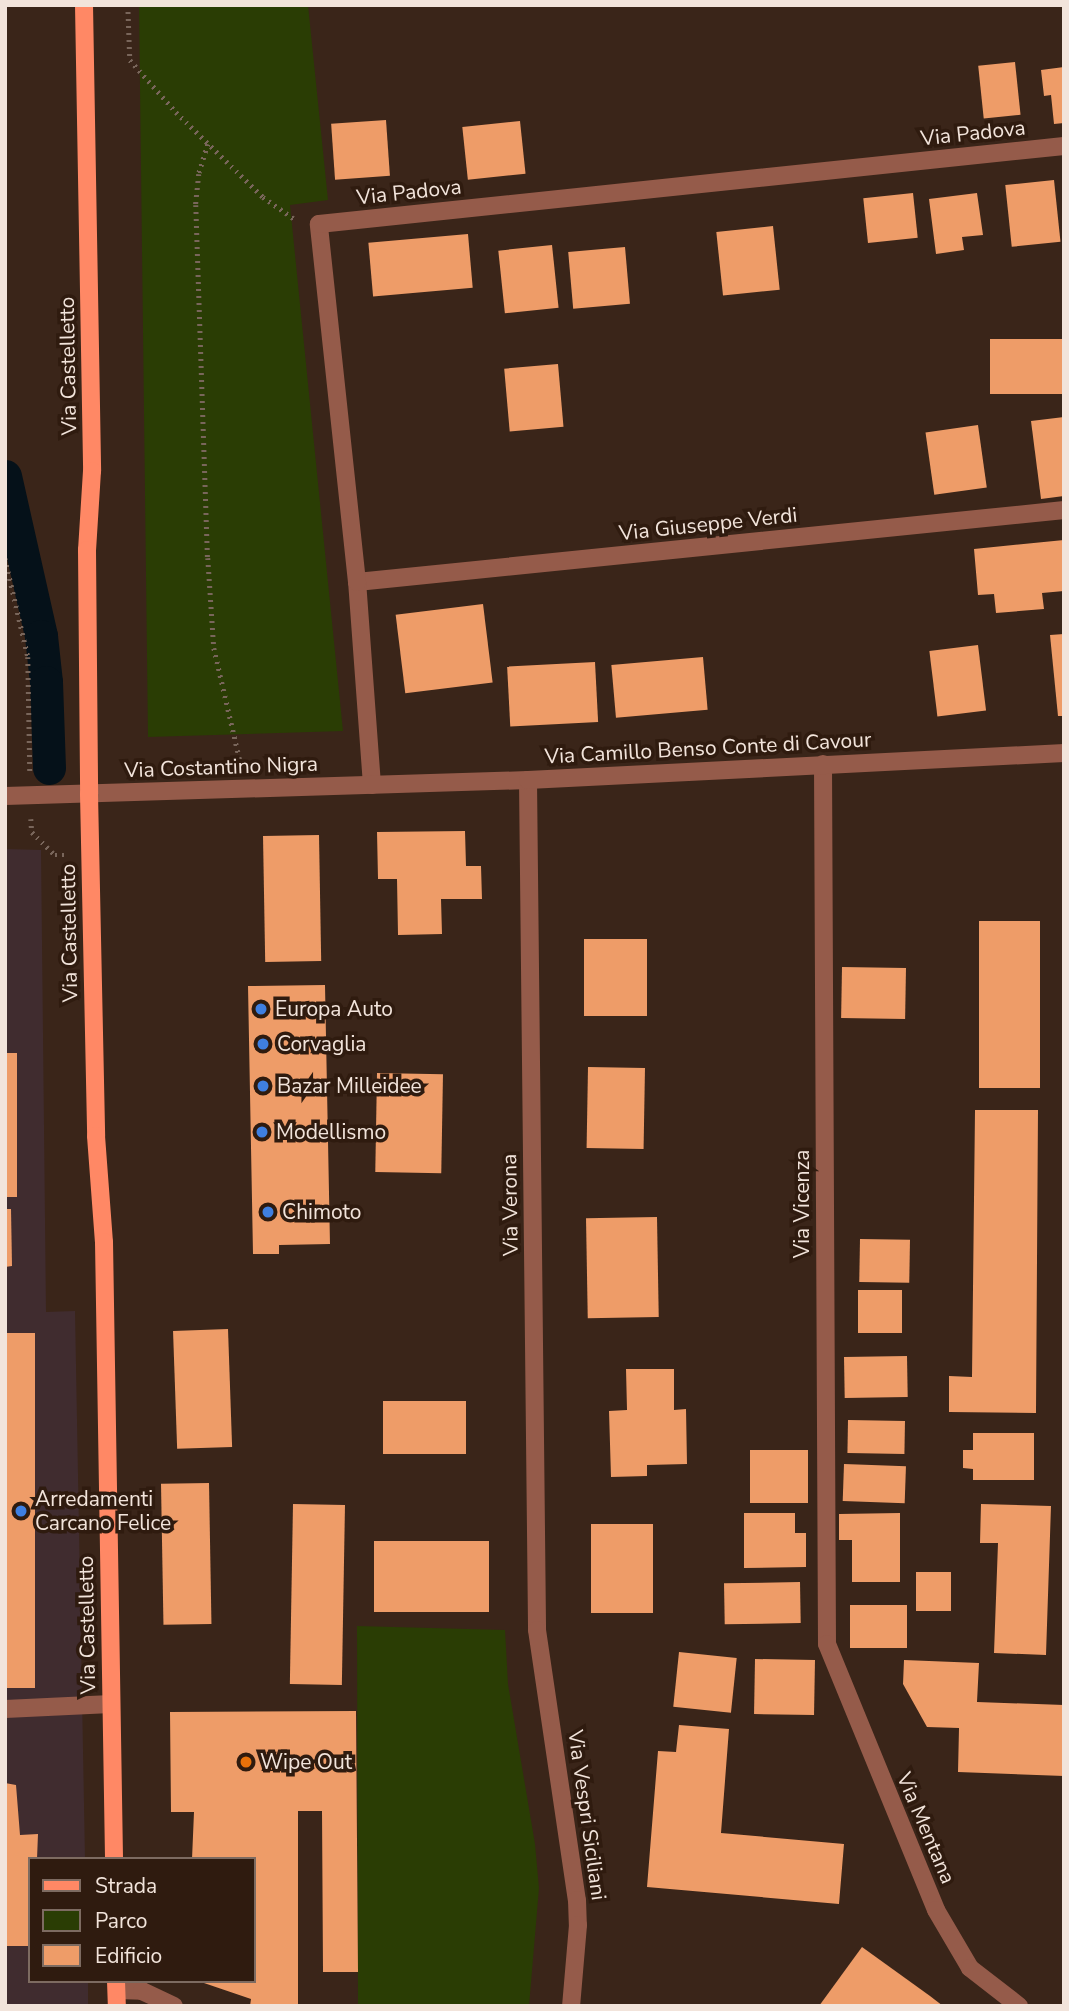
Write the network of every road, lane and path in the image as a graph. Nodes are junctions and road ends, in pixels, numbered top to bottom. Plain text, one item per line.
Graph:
1 (84, 5) edge
2 (128, 5) edge
3 (208, 144) junction
4 (1064, 146) edge
5 (320, 224) junction
6 (1064, 510) edge
7 (5, 558) edge
8 (357, 582) junction
9 (28, 657) dead end
10 (1064, 753) edge
11 (823, 764) junction
12 (528, 780) junction
13 (373, 785) junction
14 (354, 786) joint
15 (247, 787) junction
16 (89, 794) junction
17 (5, 796) edge
18 (537, 1630) joint
19 (827, 1644) joint
20 (111, 1704) junction
21 (5, 1709) edge
22 (114, 1857) edge
23 (117, 1992) edge
24 (174, 2006) edge
25 (571, 2006) edge
26 (1019, 2006) edge

1 - 16 main road, Via Castelletto
2 - 3 path
3 - 5 path
3 - 15 path
4 - 5 street, Via Padova
5 - 8 street
6 - 8 street, Via Giuseppe Verdi
7 - 9 path
8 - 13 street
10 - 11 street, Via Camillo Benso Conte di Cavour
11 - 12 street, Via Camillo Benso Conte di Cavour
11 - 19 street, Via Vicenza
12 - 13 street, Via Camillo Benso Conte di Cavour
12 - 18 street, Via Verona
13 - 14 street, Via Camillo Benso Conte di Cavour
14 - 15 street, Via Costantino Nigra
15 - 16 street, Via Costantino Nigra
16 - 17 street, Via Costantino Nigra
16 - 20 main road, Via Castelletto
18 - 25 street, Via Vespri Siciliani
19 - 26 street, Via Mentana
20 - 21 street
20 - 22 main road, Via Castelletto
23 - 24 street

